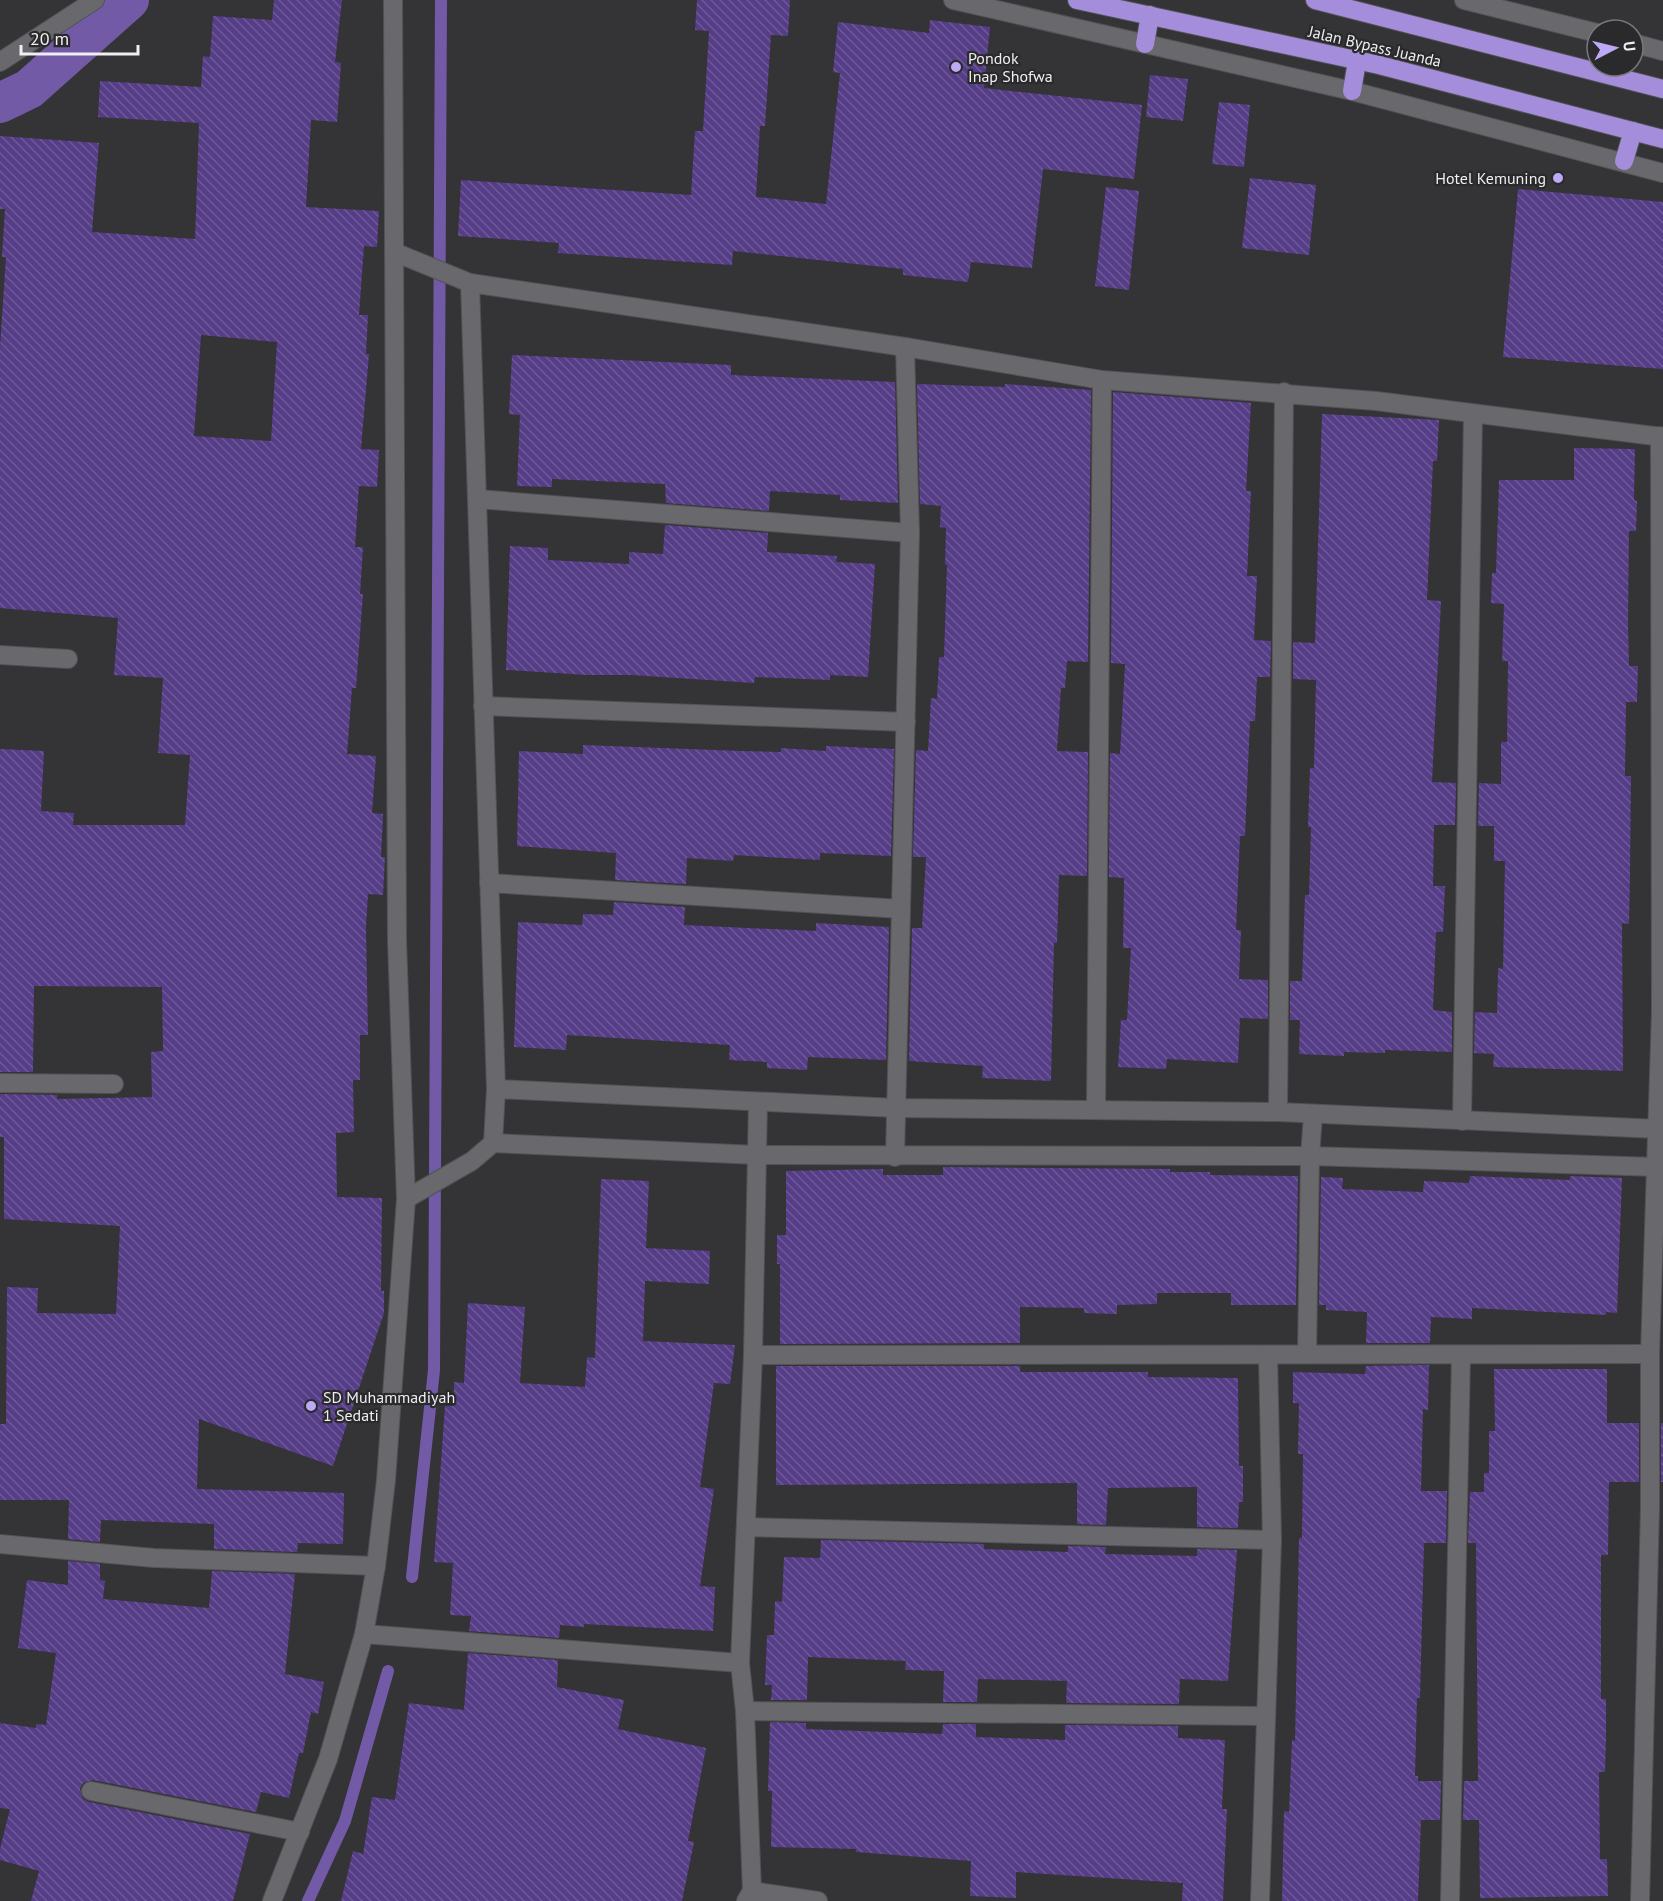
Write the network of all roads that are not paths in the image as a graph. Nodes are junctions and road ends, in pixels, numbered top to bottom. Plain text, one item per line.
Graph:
1 (95, 0) edge
2 (393, 0) edge
3 (953, 0) edge
4 (1077, 0) edge
5 (1315, 0) edge
6 (1464, 0) edge
7 (1150, 15) junction
8 (1585, 30) edge
9 (1145, 44) junction
10 (1645, 46) edge
11 (1663, 51) edge
12 (1358, 61) junction
13 (0, 62) edge
14 (1663, 89) edge
15 (1352, 91) junction
16 (1633, 131) junction
17 (1663, 139) edge
18 (1624, 161) junction
19 (1663, 172) edge
20 (394, 252) junction
21 (470, 283) junction
22 (905, 347) junction
23 (1101, 380) junction
24 (1284, 392) junction
25 (1473, 414) junction
26 (1662, 436) edge
27 (477, 499) junction
28 (910, 533) junction
29 (0, 655) edge
30 (68, 659) dead end
31 (483, 706) junction
32 (906, 722) junction
33 (489, 883) junction
34 (901, 909) junction
35 (1662, 1012) edge
36 (0, 1083) edge
37 (114, 1083) dead end
38 (496, 1089) junction
39 (758, 1102) junction
40 (896, 1108) junction
41 (1096, 1109) junction
42 (1278, 1112) junction
43 (1314, 1115) junction
44 (1462, 1121) junction
45 (1659, 1129) junction
46 (493, 1143) junction
47 (758, 1155) junction
48 (1310, 1156) junction
49 (895, 1157) junction
50 (1657, 1167) junction
51 (406, 1199) junction
52 (1658, 1322) edge
53 (1307, 1354) junction
54 (1650, 1354) junction
55 (753, 1355) junction
56 (1268, 1355) junction
57 (1461, 1355) junction
58 (1656, 1508) edge
59 (746, 1527) junction
60 (1272, 1540) junction
61 (0, 1544) edge
62 (376, 1566) junction
63 (364, 1634) junction
64 (740, 1663) junction
65 (745, 1711) junction
66 (1264, 1716) junction
67 (92, 1791) dead end
68 (300, 1832) junction
69 (749, 1896) edge
70 (272, 1901) edge
71 (818, 1901) edge
72 (1260, 1901) edge
73 (1450, 1901) edge
74 (1640, 1901) edge

1 - 13 street
2 - 20 street
3 - 9 street
4 - 7 highway, Jalan Bypass Juanda
5 - 14 highway, Jalan Bypass Juanda
6 - 8 street
7 - 9 highway
7 - 12 highway, Jalan Bypass Juanda
9 - 15 street
10 - 11 street
12 - 15 highway
12 - 16 highway, Jalan Bypass Juanda
15 - 18 street
16 - 17 highway, Jalan Bypass Juanda
16 - 18 highway
18 - 19 street
20 - 21 street
20 - 51 street
21 - 22 street
21 - 27 street
22 - 23 street
22 - 28 street
23 - 24 street
23 - 41 street
24 - 25 street
24 - 42 street
25 - 26 street
25 - 44 street
26 - 35 street
27 - 28 street
27 - 31 street
28 - 32 street
29 - 30 street
31 - 32 street
31 - 33 street
32 - 34 street
33 - 34 street
33 - 38 street
34 - 40 street
35 - 45 street
36 - 37 street
38 - 39 street
38 - 46 street
39 - 40 street
39 - 47 street
40 - 41 street
40 - 49 street
41 - 42 street
42 - 43 street
43 - 44 street
43 - 48 street
44 - 45 street
45 - 50 street
46 - 47 street
46 - 51 street
47 - 49 street
47 - 55 street
48 - 49 street
48 - 50 street
48 - 53 street
50 - 52 street
51 - 62 street
52 - 54 street
53 - 56 street
53 - 57 street
54 - 57 street
54 - 58 street
55 - 56 street
55 - 59 street
56 - 60 street
57 - 73 street
58 - 74 street
59 - 60 street
59 - 64 street
60 - 66 street
61 - 62 street
62 - 63 street
63 - 64 street
63 - 68 street
64 - 65 street
65 - 66 street
65 - 69 street
66 - 72 street
67 - 68 street
68 - 70 street
69 - 71 street

